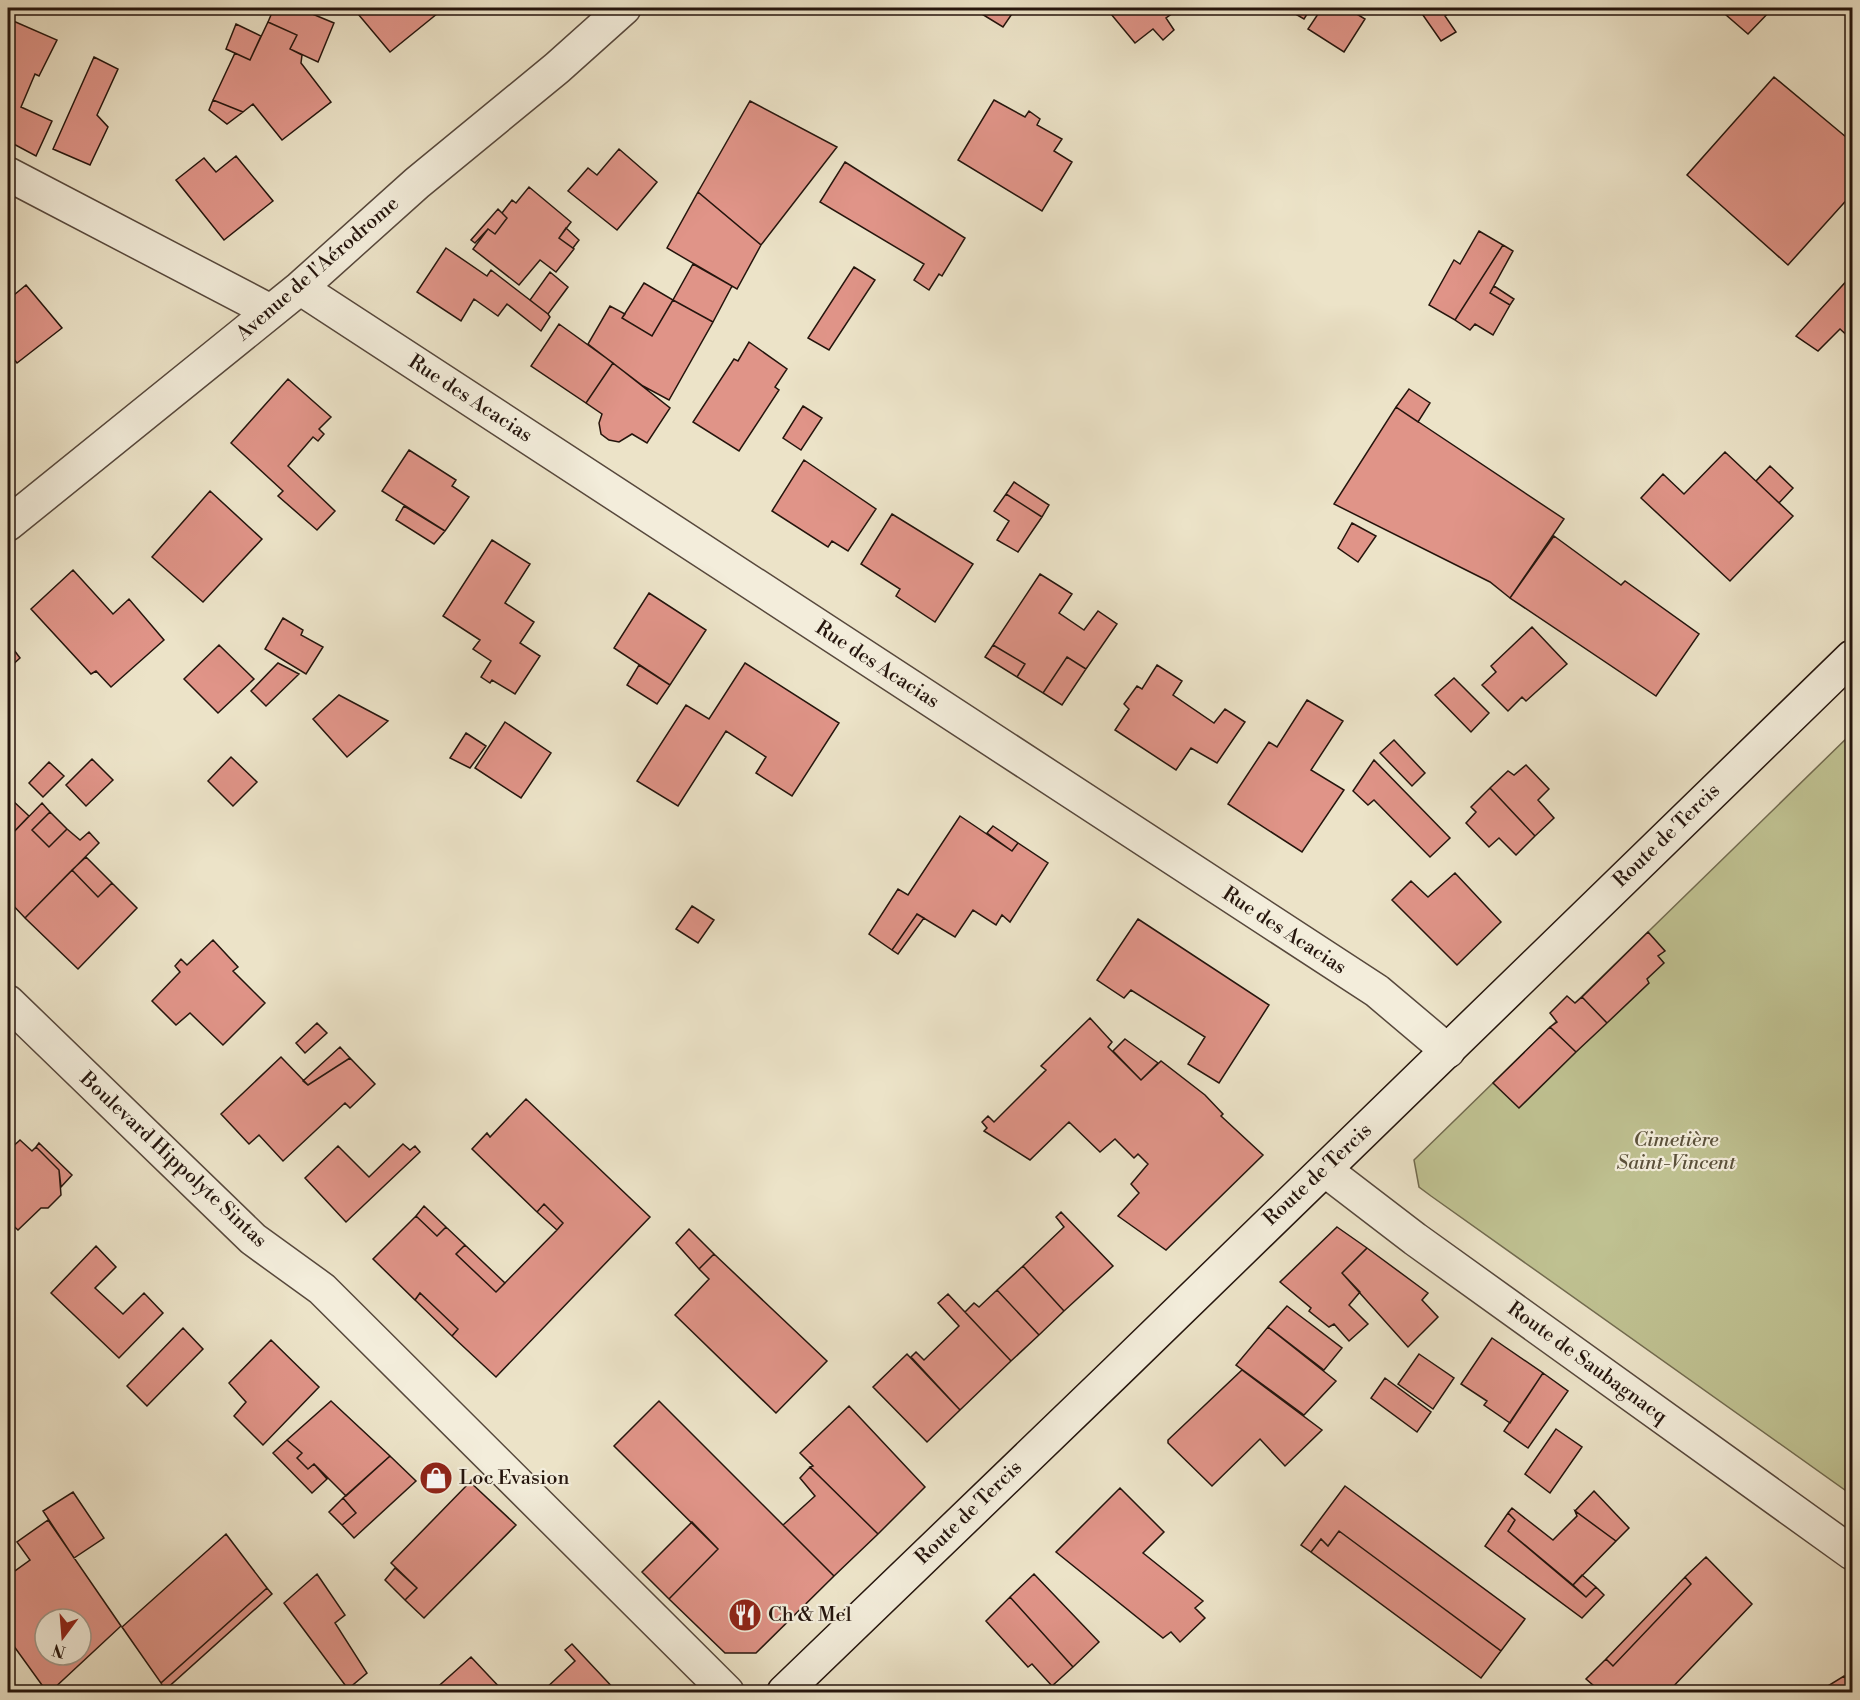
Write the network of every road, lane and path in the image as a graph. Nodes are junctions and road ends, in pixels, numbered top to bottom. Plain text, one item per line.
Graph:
1 (624, 8) edge
2 (8, 174) edge
3 (300, 288) junction
4 (270, 311) junction
5 (8, 524) edge
6 (1852, 657) edge
7 (8, 1002) edge
8 (1448, 1051) junction
9 (1324, 1170) junction
10 (1852, 1553) edge
11 (727, 1692) edge
12 (784, 1692) edge

1 - 3 street, Avenue de l'Aérodrome
2 - 4 street
3 - 4 street, Avenue de l'Aérodrome
3 - 8 street, Rue des Acacias
4 - 5 street, Avenue de l'Aérodrome
6 - 8 street, Route de Tercis
7 - 11 street, Boulevard Hippolyte Sintas
8 - 9 street, Route de Tercis
9 - 10 street, Route de Saubagnacq
9 - 12 street, Route de Tercis

